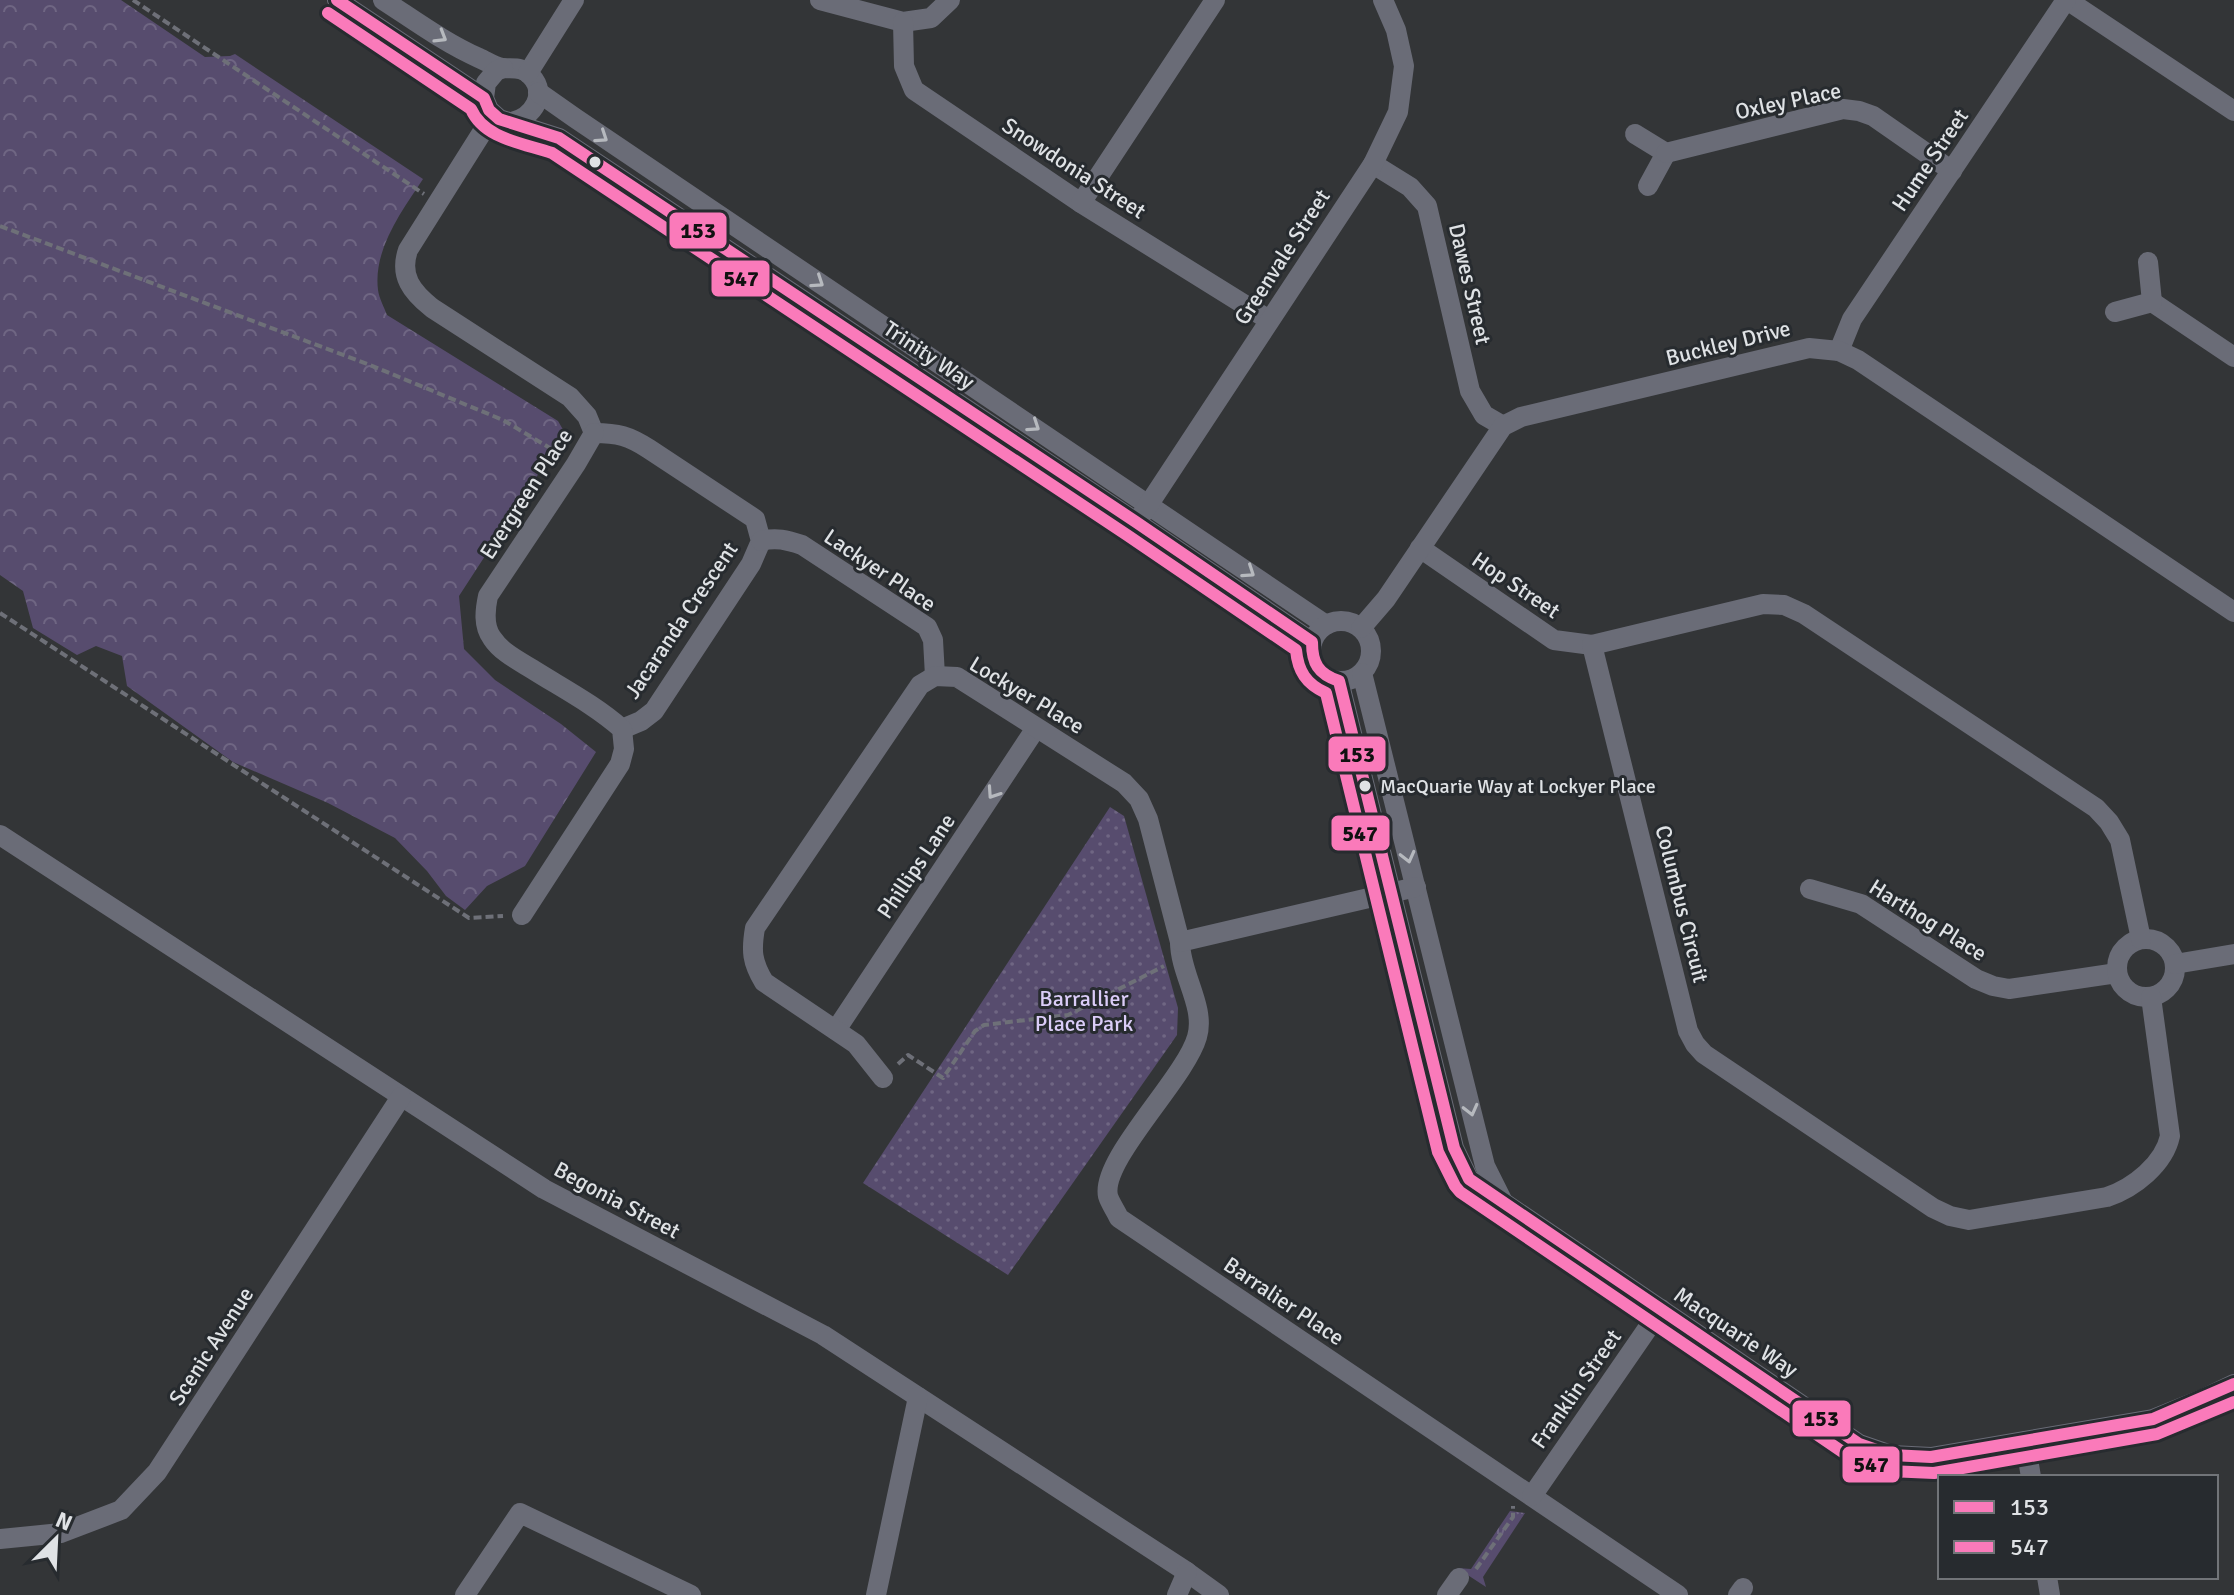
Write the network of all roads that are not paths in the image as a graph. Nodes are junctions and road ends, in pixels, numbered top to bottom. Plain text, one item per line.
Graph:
1 (337, 0) edge
2 (383, 0) edge
3 (574, 0) edge
4 (820, 0) edge
5 (950, 0) edge
6 (1215, 0) edge
7 (1383, 0) edge
8 (2067, 0) edge
9 (903, 22) junction
10 (503, 68) junction
11 (528, 73) junction
12 (538, 92) junction
13 (2234, 111) edge
14 (496, 112) junction
15 (1635, 134) dead end
16 (1666, 153) junction
17 (1373, 164) junction
18 (1952, 171) junction
19 (1648, 186) dead end
20 (1081, 203) junction
21 (2148, 262) dead end
22 (2152, 302) junction
23 (2115, 312) dead end
24 (1269, 320) junction
25 (1839, 351) junction
26 (2234, 357) edge
27 (1503, 426) junction
28 (594, 433) junction
29 (1150, 504) junction
30 (1136, 522) junction
31 (761, 541) junction
32 (1420, 548) junction
33 (2234, 612) edge
34 (1326, 625) junction
35 (1361, 628) junction
36 (1312, 642) junction
37 (1592, 645) junction
38 (1362, 673) junction
39 (935, 676) junction
40 (1339, 681) junction
41 (1036, 728) junction
42 (622, 729) junction
43 (0, 835) edge
44 (1416, 887) junction
45 (1810, 889) dead end
46 (1391, 892) junction
47 (522, 915) road end
48 (2141, 939) junction
49 (1180, 950) junction
50 (2234, 954) edge
51 (2175, 964) junction
52 (2117, 973) junction
53 (2151, 997) junction
54 (836, 1030) junction
55 (883, 1078) road end
56 (401, 1097) junction
57 (1504, 1204) junction
58 (1661, 1309) junction
59 (2234, 1384) edge
60 (918, 1397) junction
61 (2025, 1441) junction
62 (2031, 1475) edge
63 (1526, 1492) junction
64 (0, 1539) edge
65 (1187, 1572) junction
66 (465, 1595) edge
67 (691, 1595) edge
68 (876, 1595) edge
69 (1177, 1595) edge
70 (1219, 1595) edge
71 (1678, 1595) edge

1 - 14 street, Trinity Way
2 -> 10 street
3 - 11 street
4 - 9 street
5 - 9 street
6 - 20 street
7 - 17 street, Greenvale Street
8 - 13 street
8 - 18 street, Hume Street
9 - 20 street, Snowdonia Street
10 - 11 street
10 - 14 street
11 - 12 street, Trinity Way
12 - 14 street
12 -> 29 street, Trinity Way
14 - 28 street, Evergreen Place
14 - 30 street, Trinity Way
15 - 16 street
16 - 18 street, Oxley Place
16 - 19 street
17 - 24 street, Greenvale Street
17 - 27 street, Dawes Street
18 - 25 street, Hume Street
20 - 24 street, Snowdonia Street
21 - 22 street
22 - 23 street
22 - 26 street
24 - 29 street, Greenvale Street
25 - 27 street, Buckley Drive
25 - 33 street, Buckley Drive
27 - 32 street
28 - 31 street, Jacaranda Crescent
28 - 42 street, Evergreen Place
29 - 30 street, Greenvale Street
29 -> 34 street, Trinity Way
30 - 36 street, Trinity Way
31 - 39 street, Lackyer Place
31 - 42 street, Jacaranda Crescent
32 - 35 street
32 - 37 street, Hop Street
34 - 35 street, Trinity Way
34 - 36 street
35 - 38 street
36 - 40 street
37 - 48 street
37 - 53 street, Columbus Circuit
38 - 40 street
38 -> 44 street, Macquarie Way
39 - 41 street, Lockyer Place
39 - 54 street, Lockyer Place
40 - 46 street, Macquarie Way
41 - 49 street, Lockyer Place
41 -> 54 street, Phillips Lane
42 - 47 street
43 - 56 street, Begonia Street
44 - 46 street
44 -> 57 street, Macquarie Way
45 - 52 street, Harthog Place
46 - 49 street
46 - 57 street, Macquarie Way
48 - 51 street
48 - 52 street
49 - 63 street, Barralier Place
50 - 51 street
51 - 53 street
52 - 53 street
54 - 55 street, Lockyer Place
56 - 60 street, Begonia Street
56 - 64 street, Scenic Avenue
57 - 58 street, Macquarie Way
58 - 61 street, Macquarie Way
58 - 63 street, Franklin Street
59 - 61 street, Macquarie Way
60 - 65 street, Begonia Street
60 - 68 street
61 - 62 street
63 - 71 street, Barralier Place
65 - 69 street
65 - 70 street, Begonia Street
66 - 67 street

